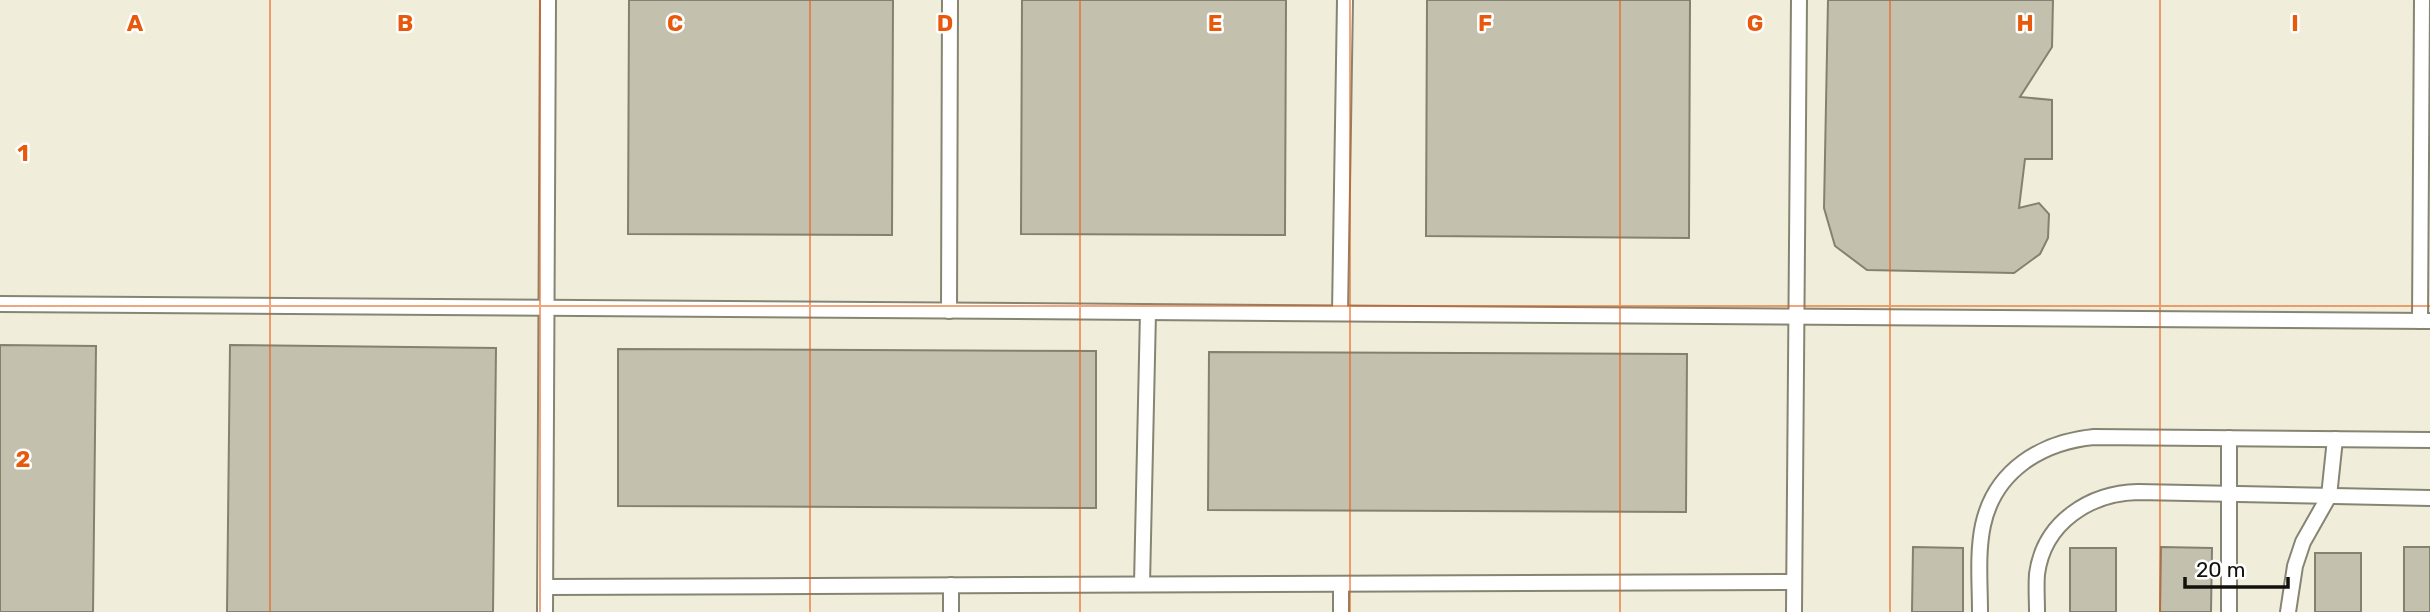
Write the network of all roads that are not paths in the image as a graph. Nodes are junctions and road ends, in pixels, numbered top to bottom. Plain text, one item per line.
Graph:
1 (548, 0) edge
2 (950, 0) edge
3 (1345, 0) edge
4 (1799, 0) edge
5 (2422, 0) edge
6 (0, 304) edge
7 (547, 308) junction
8 (949, 311) junction
9 (1148, 312) junction
10 (1340, 313) junction
11 (1796, 317) junction
12 (2425, 321) edge
13 (2229, 438) junction
14 (2335, 439) junction
15 (2430, 440) edge
16 (2229, 494) junction
17 (2329, 496) junction
18 (2430, 498) edge
19 (1794, 582) junction
20 (1142, 584) junction
21 (1341, 584) junction
22 (951, 585) junction
23 (545, 587) junction
24 (545, 612) edge
25 (951, 612) edge
26 (1340, 612) edge
27 (1794, 612) edge
28 (1980, 612) edge
29 (2037, 612) edge
30 (2229, 612) edge
31 (2288, 612) edge

1 - 7 lane
2 - 8 lane
3 - 10 lane
4 - 11 lane
5 - 12 lane
6 - 7 lane
7 - 8 lane
7 - 23 lane
8 - 9 lane
9 - 10 lane
9 - 20 lane
10 - 11 lane
11 - 12 lane
11 - 19 lane
13 - 14 lane
13 - 16 lane
13 - 28 lane
14 - 15 lane
14 - 17 lane
16 - 17 lane
16 - 29 lane
16 - 30 lane
17 - 18 lane
17 - 31 lane
19 - 21 lane
19 - 27 lane
20 - 21 lane
20 - 22 lane
21 - 26 lane
22 - 23 lane
22 - 25 lane
23 - 24 lane

